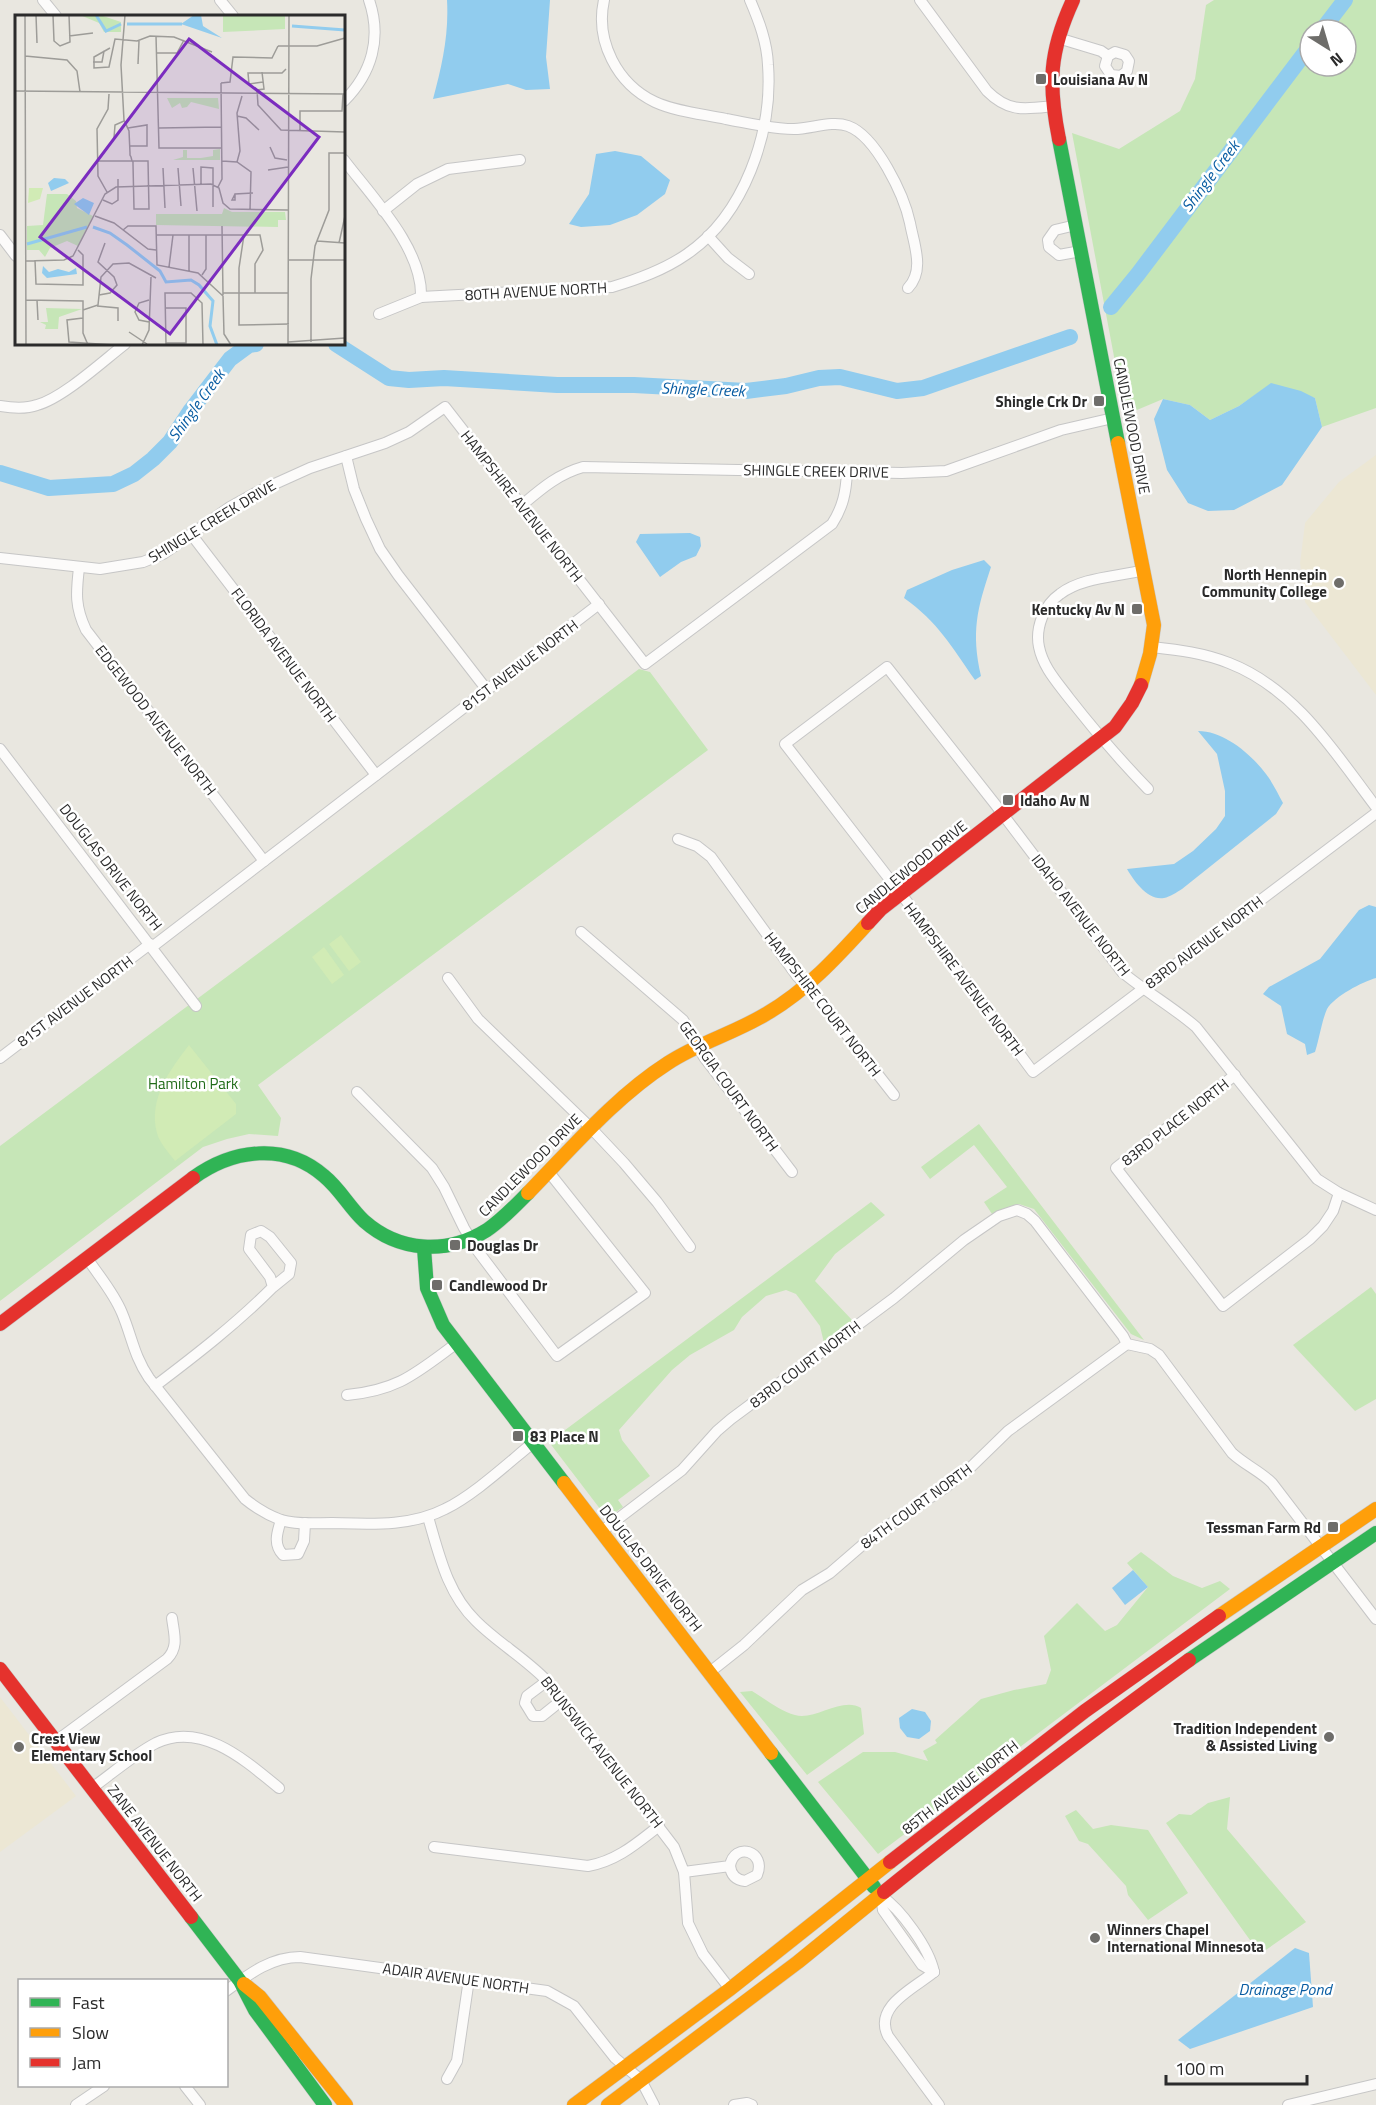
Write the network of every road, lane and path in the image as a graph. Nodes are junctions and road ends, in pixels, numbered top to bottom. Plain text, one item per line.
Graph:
1 (43, 0) edge
2 (220, 0) edge
3 (369, 0) edge
4 (604, 0) edge
5 (750, 0) edge
6 (920, 0) edge
7 (1073, 0) edge
8 (55, 15) edge
9 (232, 15) edge
10 (1058, 38) junction
11 (1108, 56) dead end
12 (345, 100) edge
13 (1054, 106) junction
14 (763, 125) junction
15 (520, 160) dead end
16 (345, 161) edge
17 (383, 212) junction
18 (1076, 225) junction
19 (0, 235) edge
20 (708, 236) junction
21 (1082, 251) junction
22 (15, 255) edge
23 (749, 274) dead end
24 (908, 288) dead end
25 (421, 297) junction
26 (379, 314) dead end
27 (125, 345) edge
28 (0, 406) edge
29 (446, 407) joint
30 (1113, 418) junction
31 (346, 456) junction
32 (847, 472) junction
33 (522, 505) junction
34 (191, 534) junction
35 (0, 558) edge
36 (80, 568) junction
37 (1144, 570) junction
38 (598, 604) junction
39 (1152, 647) junction
40 (886, 667) joint
41 (487, 690) junction
42 (1101, 739) junction
43 (0, 749) edge
44 (376, 775) junction
45 (1148, 789) dead end
46 (1376, 807) edge
47 (1376, 813) edge
48 (1003, 815) junction
49 (678, 839) dead end
50 (264, 861) junction
51 (900, 894) junction
52 (581, 932) dead end
53 (151, 946) junction
54 (448, 978) dead end
55 (807, 986) junction
56 (1144, 988) junction
57 (196, 1006) dead end
58 (698, 1047) junction
59 (1, 1057) edge
60 (1033, 1072) joint
61 (1235, 1075) junction
62 (357, 1092) dead end
63 (894, 1095) dead end
64 (590, 1128) junction
65 (548, 1171) junction
66 (792, 1172) dead end
67 (1339, 1194) junction
68 (1376, 1209) edge
69 (471, 1240) junction
70 (690, 1247) dead end
71 (424, 1248) junction
72 (87, 1258) junction
73 (273, 1287) junction
74 (0, 1324) edge
75 (457, 1343) junction
76 (1127, 1344) junction
77 (155, 1386) junction
78 (347, 1395) dead end
79 (534, 1442) junction
80 (1376, 1509) edge
81 (428, 1517) junction
82 (281, 1520) junction
83 (305, 1523) junction
84 (602, 1531) junction
85 (1376, 1533) edge
86 (1321, 1546) junction
87 (1334, 1562) junction
88 (172, 1618) dead end
89 (1376, 1619) edge
90 (0, 1669) edge
91 (710, 1672) junction
92 (547, 1681) junction
93 (562, 1700) junction
94 (1085, 1711) junction
95 (1097, 1727) junction
96 (56, 1742) junction
97 (92, 1788) junction
98 (279, 1788) dead end
99 (659, 1826) junction
100 (434, 1847) dead end
101 (730, 1866) dead end
102 (684, 1872) junction
103 (869, 1880) junction
104 (881, 1896) junction
105 (469, 1979) junction
106 (240, 1981) junction
107 (730, 1989) junction
108 (228, 1990) edge
109 (626, 2067) junction
110 (447, 2079) dead end
111 (641, 2080) junction
112 (1376, 2084) edge
113 (101, 2087) edge
114 (186, 2087) edge
115 (76, 2105) edge
116 (200, 2105) edge
117 (325, 2105) edge
118 (346, 2105) edge
119 (574, 2105) edge
120 (608, 2105) edge
121 (654, 2105) edge
122 (734, 2105) edge
123 (752, 2105) edge
124 (939, 2105) edge
125 (1288, 2105) edge

1 - 8 street
2 - 9 street
3 - 12 street
4 - 14 street
5 - 14 street
6 - 13 street
7 - 10 street, CANDLEWOOD DRIVE
10 - 11 street
10 - 13 street, CANDLEWOOD DRIVE
13 - 18 street, CANDLEWOOD DRIVE
14 - 20 street, 80TH AVENUE NORTH
14 - 24 street
15 - 17 street
16 - 17 street
17 - 25 street
18 - 21 street, CANDLEWOOD DRIVE
18 - 21 street
19 - 22 street
20 - 23 street
20 - 25 street, 80TH AVENUE NORTH
21 - 30 street, CANDLEWOOD DRIVE
25 - 26 street, 80TH AVENUE NORTH
27 - 28 street
29 - 31 street, SHINGLE CREEK DRIVE
29 - 33 street, HAMPSHIRE AVENUE NORTH
30 - 32 street, SHINGLE CREEK DRIVE
30 - 37 street, CANDLEWOOD DRIVE
31 - 34 street, SHINGLE CREEK DRIVE
31 - 41 street
32 - 33 street, SHINGLE CREEK DRIVE
32 - 38 street
33 - 38 street, HAMPSHIRE AVENUE NORTH
34 - 36 street, SHINGLE CREEK DRIVE
34 - 44 street, FLORIDA AVENUE NORTH
35 - 36 street, SHINGLE CREEK DRIVE
36 - 50 street, EDGEWOOD AVENUE NORTH
37 - 39 street, CANDLEWOOD DRIVE
37 - 42 street
38 - 41 street, 81ST AVENUE NORTH
39 - 42 street, CANDLEWOOD DRIVE
39 - 46 street
40 - 48 street, IDAHO AVENUE NORTH
40 - 51 street, HAMPSHIRE AVENUE NORTH
41 - 44 street, 81ST AVENUE NORTH
42 - 45 street
42 - 48 street, CANDLEWOOD DRIVE
43 - 53 street, DOUGLAS DRIVE NORTH
44 - 50 street, 81ST AVENUE NORTH
47 - 56 street, 83RD AVENUE NORTH
48 - 51 street, CANDLEWOOD DRIVE
48 - 56 street, IDAHO AVENUE NORTH
49 - 55 street, HAMPSHIRE COURT NORTH
50 - 53 street, 81ST AVENUE NORTH
51 - 55 street, CANDLEWOOD DRIVE
51 - 60 street, HAMPSHIRE AVENUE NORTH
52 - 58 street, GEORGIA COURT NORTH
53 - 57 street, DOUGLAS DRIVE NORTH
53 - 59 street, 81ST AVENUE NORTH
54 - 64 street
55 - 58 street, CANDLEWOOD DRIVE
55 - 63 street, HAMPSHIRE COURT NORTH
56 - 60 street, 83RD AVENUE NORTH
56 - 61 street, IDAHO AVENUE NORTH
58 - 64 street, CANDLEWOOD DRIVE
58 - 66 street, GEORGIA COURT NORTH
61 - 67 street, IDAHO AVENUE NORTH
61 - 67 street, 83RD PLACE NORTH
62 - 69 street
64 - 65 street, CANDLEWOOD DRIVE
64 - 70 street
65 - 69 street, CANDLEWOOD DRIVE
65 - 69 street
67 - 68 street, IDAHO AVENUE NORTH
69 - 71 street, CANDLEWOOD DRIVE
71 - 72 street, CANDLEWOOD DRIVE
71 - 75 street, DOUGLAS DRIVE NORTH
72 - 74 street, CANDLEWOOD DRIVE
72 - 77 street
73 - 73 street
73 - 77 street
75 - 78 street
75 - 79 street, DOUGLAS DRIVE NORTH
76 - 84 street, 83RD COURT NORTH
76 - 86 street
76 - 91 street, 84TH COURT NORTH
77 - 82 street
79 - 81 street
79 - 84 street, DOUGLAS DRIVE NORTH
80 - 86 street, 85TH AVENUE NORTH
81 - 83 street
81 - 92 street, BRUNSWICK AVENUE NORTH
82 - 83 street
82 - 83 street
84 - 91 street, DOUGLAS DRIVE NORTH
85 - 87 street
86 - 87 street
86 - 94 street, 85TH AVENUE NORTH
87 - 89 street
87 - 95 street
88 - 96 street
90 - 96 street, ZANE AVENUE NORTH
91 - 103 street, DOUGLAS DRIVE NORTH
92 - 93 street, BRUNSWICK AVENUE NORTH
92 - 93 street
93 - 99 street, BRUNSWICK AVENUE NORTH
94 - 95 street
94 - 103 street, 85TH AVENUE NORTH
95 - 104 street
96 - 97 street, ZANE AVENUE NORTH
97 - 98 street
97 - 106 street, ZANE AVENUE NORTH
99 - 100 street
99 - 102 street, BRUNSWICK AVENUE NORTH
101 - 102 street
102 - 107 street, BRUNSWICK AVENUE NORTH
103 - 104 street, DOUGLAS DRIVE NORTH
103 - 107 street, 85TH AVENUE NORTH
104 - 111 street
104 - 124 street, DOUGLAS DRIVE NORTH
105 - 106 street, ADAIR AVENUE NORTH
105 - 109 street, ADAIR AVENUE NORTH
105 - 110 street
106 - 108 street, ADAIR AVENUE NORTH
106 - 117 street, ZANE AVENUE NORTH
106 - 118 street, ZANE AVENUE NORTH
107 - 109 street, 85TH AVENUE NORTH
109 - 111 street, ADAIR AVENUE NORTH
109 - 119 street, 85TH AVENUE NORTH
111 - 120 street
111 - 121 street
112 - 125 street
113 - 115 street
114 - 116 street
122 - 123 street

